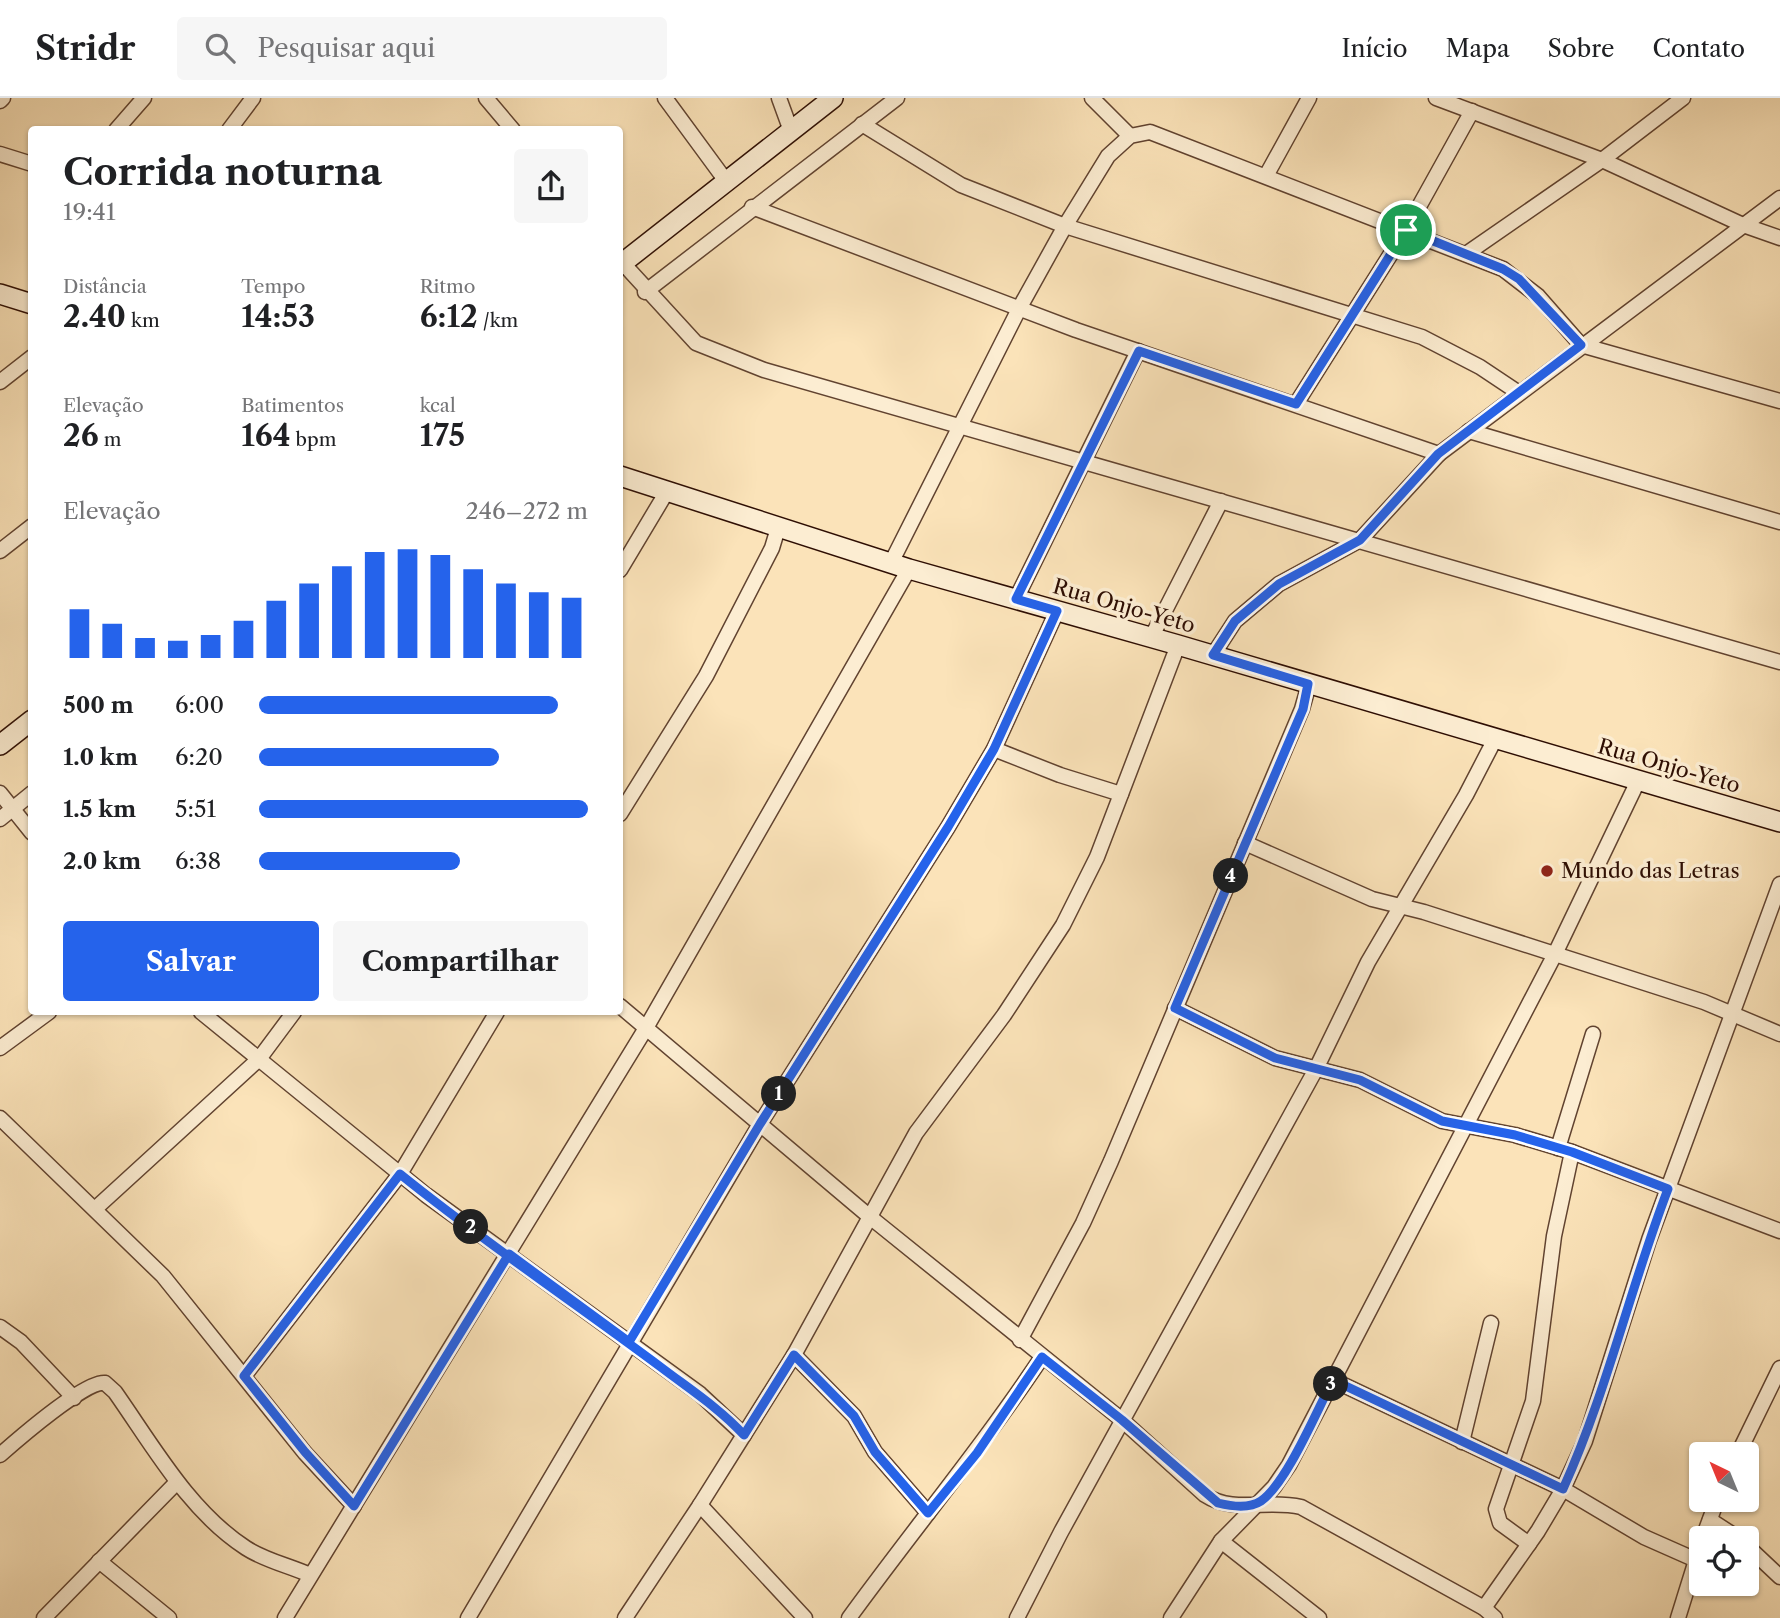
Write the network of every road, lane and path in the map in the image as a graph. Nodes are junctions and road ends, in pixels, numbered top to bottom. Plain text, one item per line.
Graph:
1 (144, 98) edge
2 (253, 98) edge
3 (486, 98) edge
4 (665, 98) edge
5 (780, 98) edge
6 (833, 98) edge
7 (897, 98) edge
8 (1092, 98) edge
9 (1309, 98) edge
10 (1436, 98) edge
11 (1683, 98) edge
12 (1472, 111) junction
13 (862, 124) junction
14 (120, 126) edge
15 (232, 126) edge
16 (510, 126) edge
17 (791, 131) junction
18 (1130, 135) junction
19 (0, 154) edge
20 (1602, 160) junction
21 (28, 163) edge
22 (1266, 176) junction
23 (726, 181) junction
24 (1780, 198) edge
25 (751, 207) junction
26 (1742, 225) junction
27 (1065, 226) junction
28 (1406, 230) junction
29 (1780, 238) edge
30 (1466, 254) junction
31 (623, 260) edge
32 (623, 266) edge
33 (645, 292) junction
34 (0, 294) edge
35 (28, 303) edge
36 (1020, 307) junction
37 (1352, 316) junction
38 (1581, 345) junction
39 (1139, 351) junction
40 (28, 360) edge
41 (0, 382) edge
42 (1518, 393) junction
43 (1780, 401) edge
44 (1296, 404) junction
45 (959, 428) junction
46 (1469, 431) junction
47 (1438, 454) junction
48 (1082, 461) junction
49 (623, 477) edge
50 (666, 493) junction
51 (1221, 500) junction
52 (1780, 522) edge
53 (778, 528) junction
54 (28, 529) edge
55 (1360, 540) junction
56 (0, 551) edge
57 (623, 565) edge
58 (900, 566) junction
59 (1016, 599) junction
60 (1057, 611) junction
61 (1150, 638) junction
62 (1178, 645) junction
63 (1213, 655) junction
64 (1780, 662) edge
65 (1308, 684) junction
66 (28, 723) edge
67 (1494, 739) junction
68 (0, 745) edge
69 (994, 749) junction
70 (1638, 781) junction
71 (0, 793) edge
72 (1121, 794) junction
73 (28, 796) edge
74 (12, 808) junction
75 (623, 809) edge
76 (0, 819) edge
77 (1780, 822) edge
78 (28, 829) edge
79 (1245, 843) junction
80 (1780, 884) edge
81 (1399, 906) junction
82 (1554, 956) junction
83 (1175, 1008) junction
84 (623, 1009) edge
85 (1731, 1014) junction
86 (46, 1015) edge
87 (205, 1015) edge
88 (292, 1015) edge
89 (495, 1015) edge
90 (646, 1028) junction
91 (1593, 1034) dead end
92 (1780, 1034) edge
93 (0, 1048) edge
94 (259, 1059) junction
95 (1316, 1069) junction
96 (0, 1118) edge
97 (760, 1124) junction
98 (1465, 1126) junction
99 (1565, 1150) junction
100 (400, 1174) junction
101 (1668, 1189) junction
102 (96, 1208) junction
103 (870, 1217) junction
104 (1780, 1231) edge
105 (509, 1254) junction
106 (1491, 1323) dead end
107 (0, 1327) edge
108 (1020, 1340) junction
109 (629, 1342) junction
110 (794, 1355) junction
111 (1042, 1357) junction
112 (1780, 1368) edge
113 (244, 1376) junction
114 (1333, 1380) junction
115 (74, 1398) junction
116 (1122, 1420) junction
117 (744, 1435) junction
118 (1462, 1442) junction
119 (1744, 1442) edge
120 (0, 1455) edge
121 (1511, 1463) junction
122 (177, 1482) junction
123 (1563, 1489) junction
124 (1259, 1502) junction
125 (701, 1505) junction
126 (354, 1506) junction
127 (1713, 1512) edge
128 (928, 1513) junction
129 (1710, 1520) junction
130 (1708, 1526) edge
131 (1719, 1526) edge
132 (1221, 1541) junction
133 (1529, 1544) junction
134 (1689, 1557) edge
135 (1759, 1557) edge
136 (99, 1561) junction
137 (310, 1576) junction
138 (1780, 1577) edge
139 (1689, 1583) edge
140 (1490, 1613) edge
141 (44, 1618) edge
142 (169, 1618) edge
143 (285, 1618) edge
144 (468, 1618) edge
145 (625, 1618) edge
146 (805, 1618) edge
147 (849, 1618) edge
148 (1017, 1618) edge
149 (1171, 1618) edge
150 (1319, 1618) edge
151 (1678, 1618) edge

1 - 14 street
2 - 15 street
3 - 16 street
4 - 23 street
5 - 17 street
6 - 17 main road
7 - 13 street
8 - 18 street
9 - 22 street
10 - 12 street
11 - 20 street
12 - 20 street
12 - 28 street
13 - 25 street
13 - 27 street
17 - 23 main road
18 - 22 street
18 - 27 street
19 - 21 street
20 - 26 street
20 - 30 street
22 - 28 street
23 - 31 main road
24 - 26 street
25 - 33 street
25 - 36 street
26 - 29 street
26 - 38 street
27 - 36 street
27 - 37 street
28 - 30 street
28 - 37 street
30 - 38 street
32 - 33 street
33 - 45 street
34 - 35 main road
36 - 39 street
36 - 45 street
37 - 42 street
37 - 44 street
38 - 42 street
38 - 43 street
39 - 44 street
39 - 48 street
40 - 41 street
42 - 46 street
44 - 47 street
45 - 48 street
45 - 58 street
46 - 47 street
46 - 52 street
47 - 55 street
48 - 51 street
48 - 59 street
49 - 50 main road, Rua Onjo-Yeto
50 - 53 main road, Rua Onjo-Yeto
50 - 57 street
51 - 55 street
51 - 61 street
53 - 58 main road, Rua Onjo-Yeto
53 - 75 street
54 - 56 street
55 - 63 street
55 - 64 street
58 - 59 main road, Rua Onjo-Yeto
58 - 90 street
59 - 60 main road, Rua Onjo-Yeto
60 - 61 main road, Rua Onjo-Yeto
60 - 69 street
61 - 62 main road, Rua Onjo-Yeto
62 - 63 main road, Rua Onjo-Yeto
62 - 72 street
63 - 65 main road, Rua Onjo-Yeto
65 - 67 main road, Rua Onjo-Yeto
65 - 79 street
66 - 68 main road
67 - 70 main road, Rua Onjo-Yeto
67 - 81 street
69 - 72 street
69 - 97 street
70 - 77 main road, Rua Onjo-Yeto
70 - 82 street
71 - 74 street
72 - 103 street
73 - 74 street
74 - 76 street
74 - 78 street
79 - 81 street
79 - 83 street
80 - 85 street
81 - 82 street
81 - 95 street
82 - 85 street
82 - 98 street
83 - 95 street
83 - 108 street
84 - 90 street
85 - 92 street
85 - 101 street
86 - 93 street
87 - 94 street
88 - 94 street
89 - 100 street
90 - 97 street
90 - 105 street
91 - 99 street
94 - 100 street
94 - 102 street
95 - 98 street
95 - 116 street
96 - 102 street
97 - 103 street
97 - 109 street
98 - 99 street
98 - 114 street
99 - 101 street
99 - 121 street
100 - 105 street
100 - 113 street
101 - 104 street
101 - 123 street
102 - 113 street
103 - 108 street
103 - 110 street
105 - 109 street
105 - 126 street
106 - 118 street
107 - 115 street
108 - 111 street
109 - 117 street
109 - 144 street
110 - 117 street
110 - 128 street
111 - 116 street
111 - 128 street
112 - 119 street
113 - 126 street
114 - 118 street
114 - 124 street
115 - 120 street
115 - 122 street
116 - 124 street
116 - 148 street
117 - 125 street
118 - 121 street
121 - 123 street
121 - 133 street
122 - 136 street
122 - 137 street
123 - 133 street
123 - 134 street
124 - 132 street
124 - 140 street
125 - 145 street
125 - 146 street
126 - 137 street
127 - 129 street
128 - 147 street
129 - 130 street
129 - 131 street
132 - 149 street
132 - 150 street
133 - 140 street
135 - 138 street
136 - 141 street
136 - 142 street
137 - 143 street
139 - 151 street

